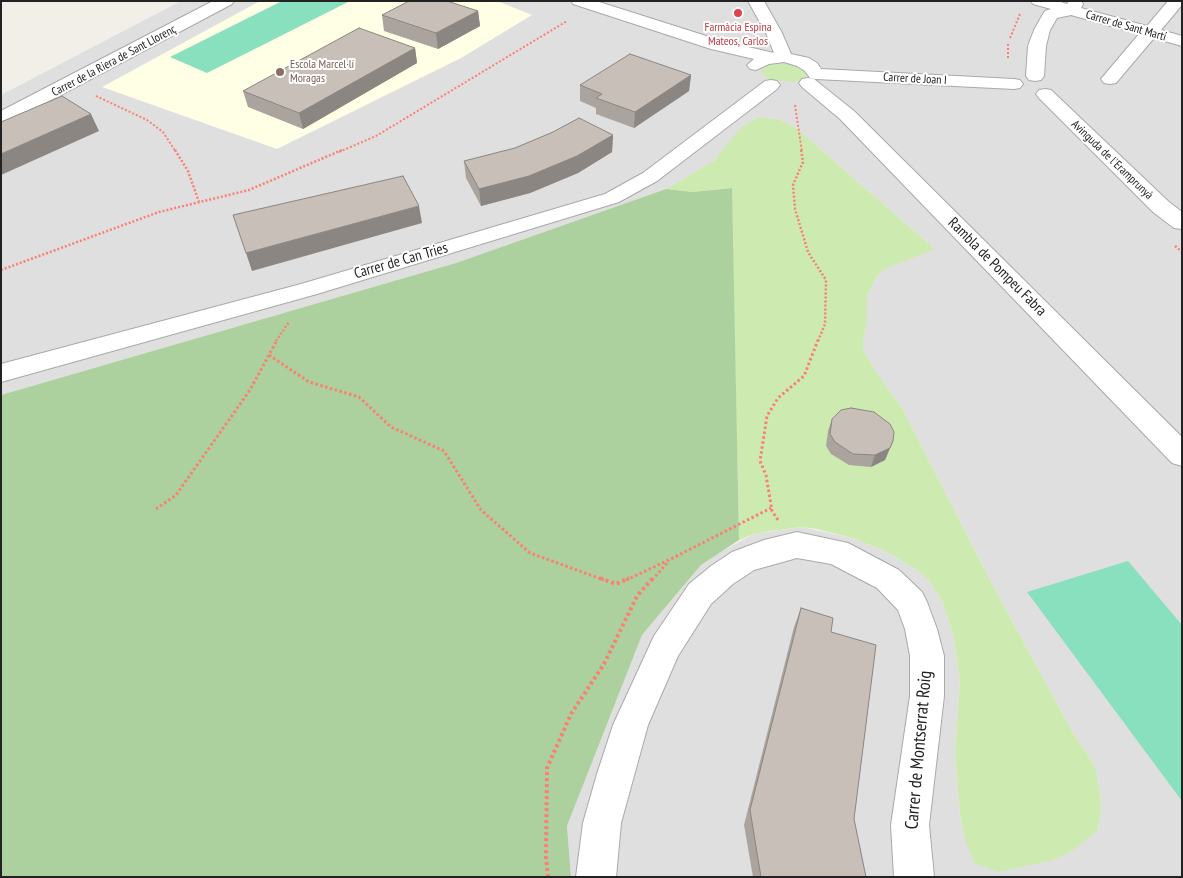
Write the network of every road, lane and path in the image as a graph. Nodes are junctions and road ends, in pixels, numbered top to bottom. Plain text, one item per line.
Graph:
1 (226, 1) edge
2 (756, 1) edge
3 (1177, 1) edge
4 (585, 3) edge
5 (1046, 5) edge
6 (1074, 6) edge
7 (1150, 33) junction
8 (1182, 41) edge
9 (717, 45) junction
10 (778, 58) junction
11 (754, 69) junction
12 (1035, 76) junction
13 (1110, 79) dead end
14 (795, 83) junction
15 (70, 84) junction
16 (1014, 84) junction
17 (1045, 94) junction
18 (1, 119) edge
19 (199, 202) junction
20 (1182, 223) edge
21 (1, 270) edge
22 (309, 288) junction
23 (269, 355) junction
24 (1, 373) edge
25 (1182, 455) edge
26 (771, 508) junction
27 (156, 509) dead end
28 (797, 545) junction
29 (671, 559) junction
30 (548, 877) edge
31 (596, 877) edge
32 (914, 877) edge

1 - 15 street, Carrer de la Riera de Sant Llorenç
2 - 10 street
3 - 7 street
4 - 9 street
4 - 19 path
5 - 6 street
5 - 12 street
6 - 7 street, Carrer de Sant Martí
7 - 8 street, Carrer de Sant Martí
7 - 13 street
9 - 10 street
9 - 11 street
10 - 11 street
10 - 14 street
11 - 14 street
12 - 16 street
12 - 17 street
14 - 16 street, Carrer de Joan I
14 - 22 street, Carrer de Can Tries
14 - 25 street, Rambla de Pompeu Fabra
14 - 26 path
15 - 18 street, Carrer de la Riera de Sant Llorenç
15 - 19 path
16 - 17 street
17 - 20 street, Avinguda de l'Eramprunyà
19 - 21 path
22 - 23 path
22 - 24 street, Carrer de Can Tries
23 - 27 path
23 - 29 path
26 - 28 path
26 - 29 path
28 - 31 street, Carrer de Montserrat Roig
28 - 32 street, Carrer de Montserrat Roig
29 - 30 path

